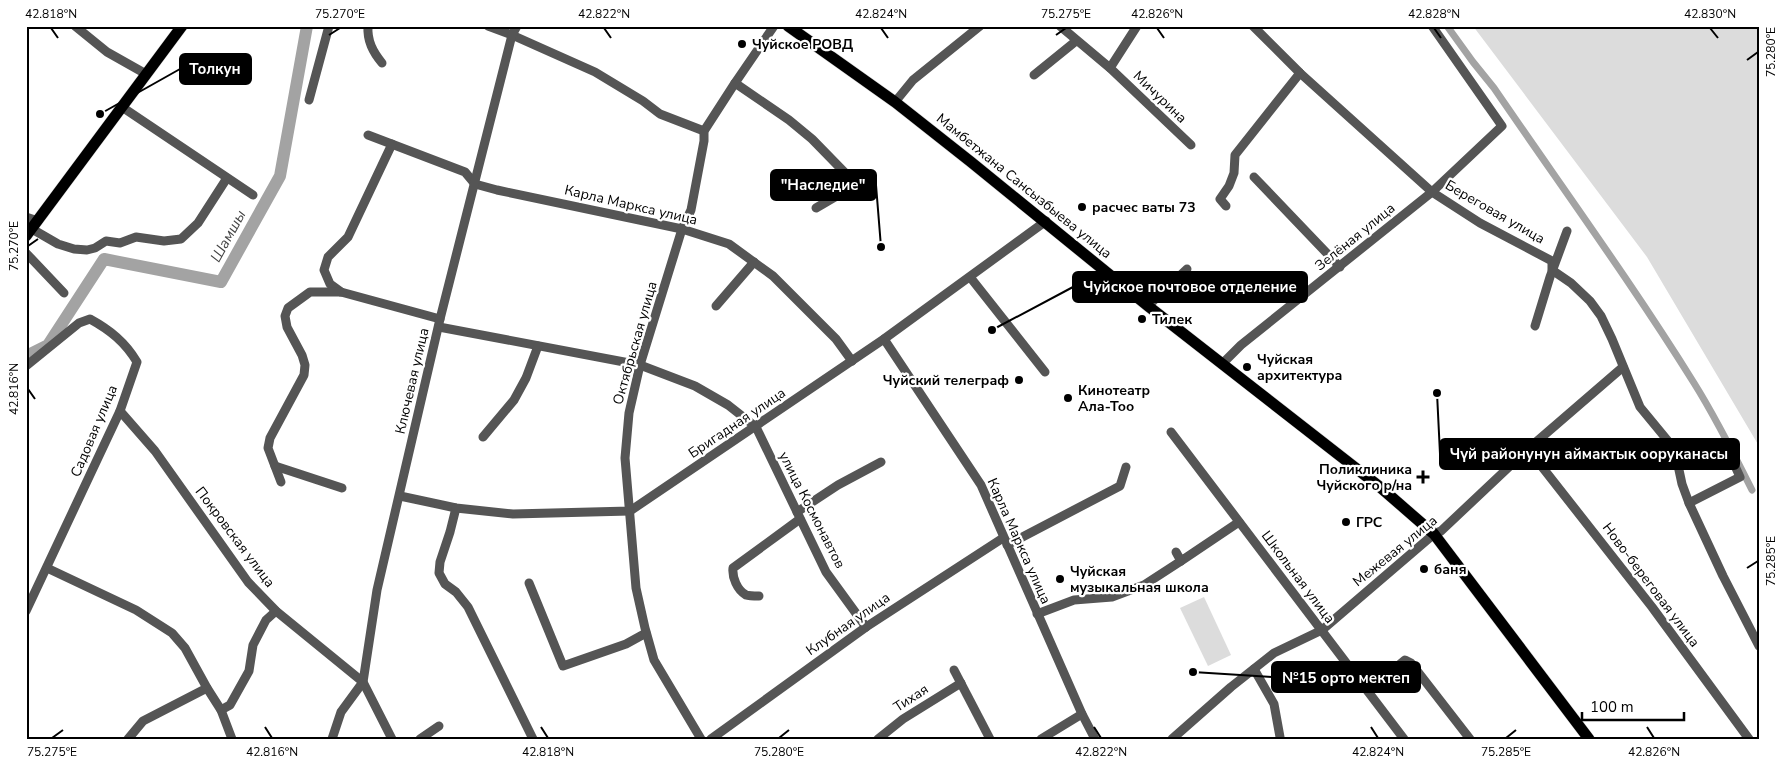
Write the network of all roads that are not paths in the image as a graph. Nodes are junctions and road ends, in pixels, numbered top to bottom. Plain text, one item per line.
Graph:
1 (75, 26) edge
2 (182, 26) edge
3 (329, 26) edge
4 (368, 26) edge
5 (488, 26) edge
6 (774, 26) edge
7 (788, 26) edge
8 (980, 26) edge
9 (1060, 26) edge
10 (1137, 26) edge
11 (1253, 26) edge
12 (1432, 26) edge
13 (515, 30) edge
14 (1076, 41) junction
15 (382, 63) dead end
16 (1110, 68) junction
17 (1300, 73) junction
18 (146, 74) junction
19 (1034, 76) dead end
20 (735, 83) junction
21 (309, 100) dead end
22 (895, 102) junction
23 (122, 107) junction
24 (704, 131) junction
25 (368, 135) dead end
26 (392, 144) junction
27 (1190, 145) dead end
28 (869, 177) dead end
29 (1254, 177) dead end
30 (227, 178) junction
31 (475, 184) junction
32 (853, 188) junction
33 (1432, 192) junction
34 (253, 195) dead end
35 (1226, 206) dead end
36 (816, 208) dead end
37 (26, 217) edge
38 (1046, 222) junction
39 (32, 229) edge
40 (682, 229) junction
41 (1567, 231) dead end
42 (26, 253) edge
43 (754, 262) junction
44 (1340, 267) junction
45 (1187, 269) dead end
46 (1552, 270) junction
47 (970, 277) junction
48 (337, 292) junction
49 (64, 293) dead end
50 (716, 306) dead end
51 (1148, 306) junction
52 (440, 323) junction
53 (1535, 326) dead end
54 (884, 339) junction
55 (538, 346) junction
56 (852, 361) junction
57 (1222, 364) junction
58 (640, 365) junction
59 (26, 366) edge
60 (1623, 367) junction
61 (1045, 372) dead end
62 (120, 411) junction
63 (756, 428) junction
64 (1171, 432) dead end
65 (483, 437) dead end
66 (1528, 449) junction
67 (881, 462) dead end
68 (275, 466) junction
69 (1734, 466) dead end
70 (1126, 467) dead end
71 (281, 482) dead end
72 (342, 488) dead end
73 (400, 496) junction
74 (1689, 502) junction
75 (456, 508) junction
76 (630, 512) junction
77 (798, 515) junction
78 (1239, 522) junction
79 (1434, 534) junction
80 (1005, 542) junction
81 (1176, 552) dead end
82 (1180, 561) junction
83 (47, 568) junction
84 (529, 583) dead end
85 (759, 596) dead end
86 (26, 611) edge
87 (276, 611) junction
88 (1037, 614) junction
89 (866, 627) junction
90 (1322, 630) junction
91 (646, 633) junction
92 (1759, 646) edge
93 (1254, 669) junction
94 (954, 670) dead end
95 (363, 682) junction
96 (961, 683) junction
97 (207, 688) junction
98 (1368, 692) junction
99 (221, 710) junction
100 (1082, 714) junction
101 (439, 726) dead end
102 (1280, 737) dead end
103 (128, 739) edge
104 (232, 739) edge
105 (332, 739) edge
106 (392, 739) edge
107 (420, 739) edge
108 (533, 739) edge
109 (702, 739) edge
110 (712, 739) edge
111 (878, 739) edge
112 (990, 739) edge
113 (1041, 739) edge
114 (1095, 739) edge
115 (1172, 739) edge
116 (1404, 739) edge
117 (1470, 739) edge
118 (1589, 739) edge
119 (1750, 739) edge

1 - 18 street
2 - 18 main road
3 - 21 street
4 - 15 street
5 - 13 street
6 - 20 street, Октябрьская улица
7 - 22 main road, Мамбетжана Сансызбыева улица
8 - 22 street
9 - 14 street, Мичурина
10 - 16 street
11 - 17 street, Береговая улица
12 - 33 street, Зелёная улица
13 - 24 street
13 - 31 street, Ключевая улица
14 - 16 street, Мичурина
14 - 19 street
16 - 27 street, Мичурина
17 - 33 street, Береговая улица
17 - 35 street
18 - 23 main road
20 - 24 street, Октябрьская улица
20 - 32 street
22 - 38 main road, Мамбетжана Сансызбыева улица
23 - 30 street
23 - 39 main road
24 - 40 street, Октябрьская улица
25 - 26 street, Карла Маркса улица
26 - 31 street, Карла Маркса улица
26 - 48 street
28 - 32 street
29 - 44 street
30 - 34 street
30 - 39 street
31 - 40 street, Карла Маркса улица
31 - 52 street, Ключевая улица
32 - 36 street
33 - 44 street, Зелёная улица
33 - 46 street, Береговая улица
37 - 39 street
38 - 47 street, Бригадная улица
38 - 51 main road, Мамбетжана Сансызбыева улица
40 - 43 street, Карла Маркса улица
40 - 58 street, Октябрьская улица
41 - 46 street
42 - 49 street
43 - 50 street
43 - 56 street, Карла Маркса улица
44 - 57 street, Зелёная улица
45 - 51 street
46 - 53 street
46 - 60 street, Береговая улица
47 - 54 street, Бригадная улица
47 - 61 street
48 - 52 street
48 - 68 street
51 - 57 main road, Мамбетжана Сансызбыева улица
52 - 55 street
52 - 73 street, Ключевая улица
54 - 56 street, Бригадная улица
54 - 80 street, Карла Маркса улица
55 - 58 street
55 - 65 street
56 - 63 street, Бригадная улица
57 - 79 main road, Мамбетжана Сансызбыева улица
58 - 63 street
58 - 76 street, Октябрьская улица
59 - 62 street, Садовая улица
60 - 66 street, Межевая улица
60 - 74 street, Береговая улица
62 - 83 street, Садовая улица
62 - 87 street, Покровская улица
63 - 76 street, Бригадная улица
63 - 77 street, улица Космонавтов
64 - 78 street, Школьная улица
66 - 79 street, Межевая улица
66 - 119 street, Ново-береговая улица
67 - 77 street
68 - 71 street
68 - 72 street
69 - 74 street
70 - 80 street, Клубная улица
73 - 75 street
73 - 95 street, Ключевая улица
74 - 92 street, Береговая улица
75 - 76 street
75 - 108 street
76 - 91 street, Октябрьская улица
77 - 85 street
77 - 89 street, улица Космонавтов
78 - 82 street
78 - 90 street, Школьная улица
79 - 90 street, Межевая улица
79 - 118 main road, Мамбетжана Сансызбыева улица
80 - 88 street, Карла Маркса улица
80 - 89 street, Клубная улица
81 - 82 street
82 - 88 street
83 - 86 street, Садовая улица
83 - 97 street
84 - 91 street
87 - 95 street, Покровская улица
87 - 99 street
88 - 100 street, Карла Маркса улица
89 - 110 street, Клубная улица
90 - 93 street, Межевая улица
90 - 98 street, Школьная улица
91 - 109 street, Октябрьская улица
93 - 102 street
93 - 115 street, Межевая улица
94 - 96 street
95 - 105 street, Ключевая улица
95 - 106 street, Покровская улица
96 - 111 street, Тихая
96 - 112 street
97 - 99 street
97 - 103 street
98 - 116 street, Школьная улица
98 - 117 street
99 - 104 street
100 - 113 street
100 - 114 street, Карла Маркса улица
101 - 107 street

